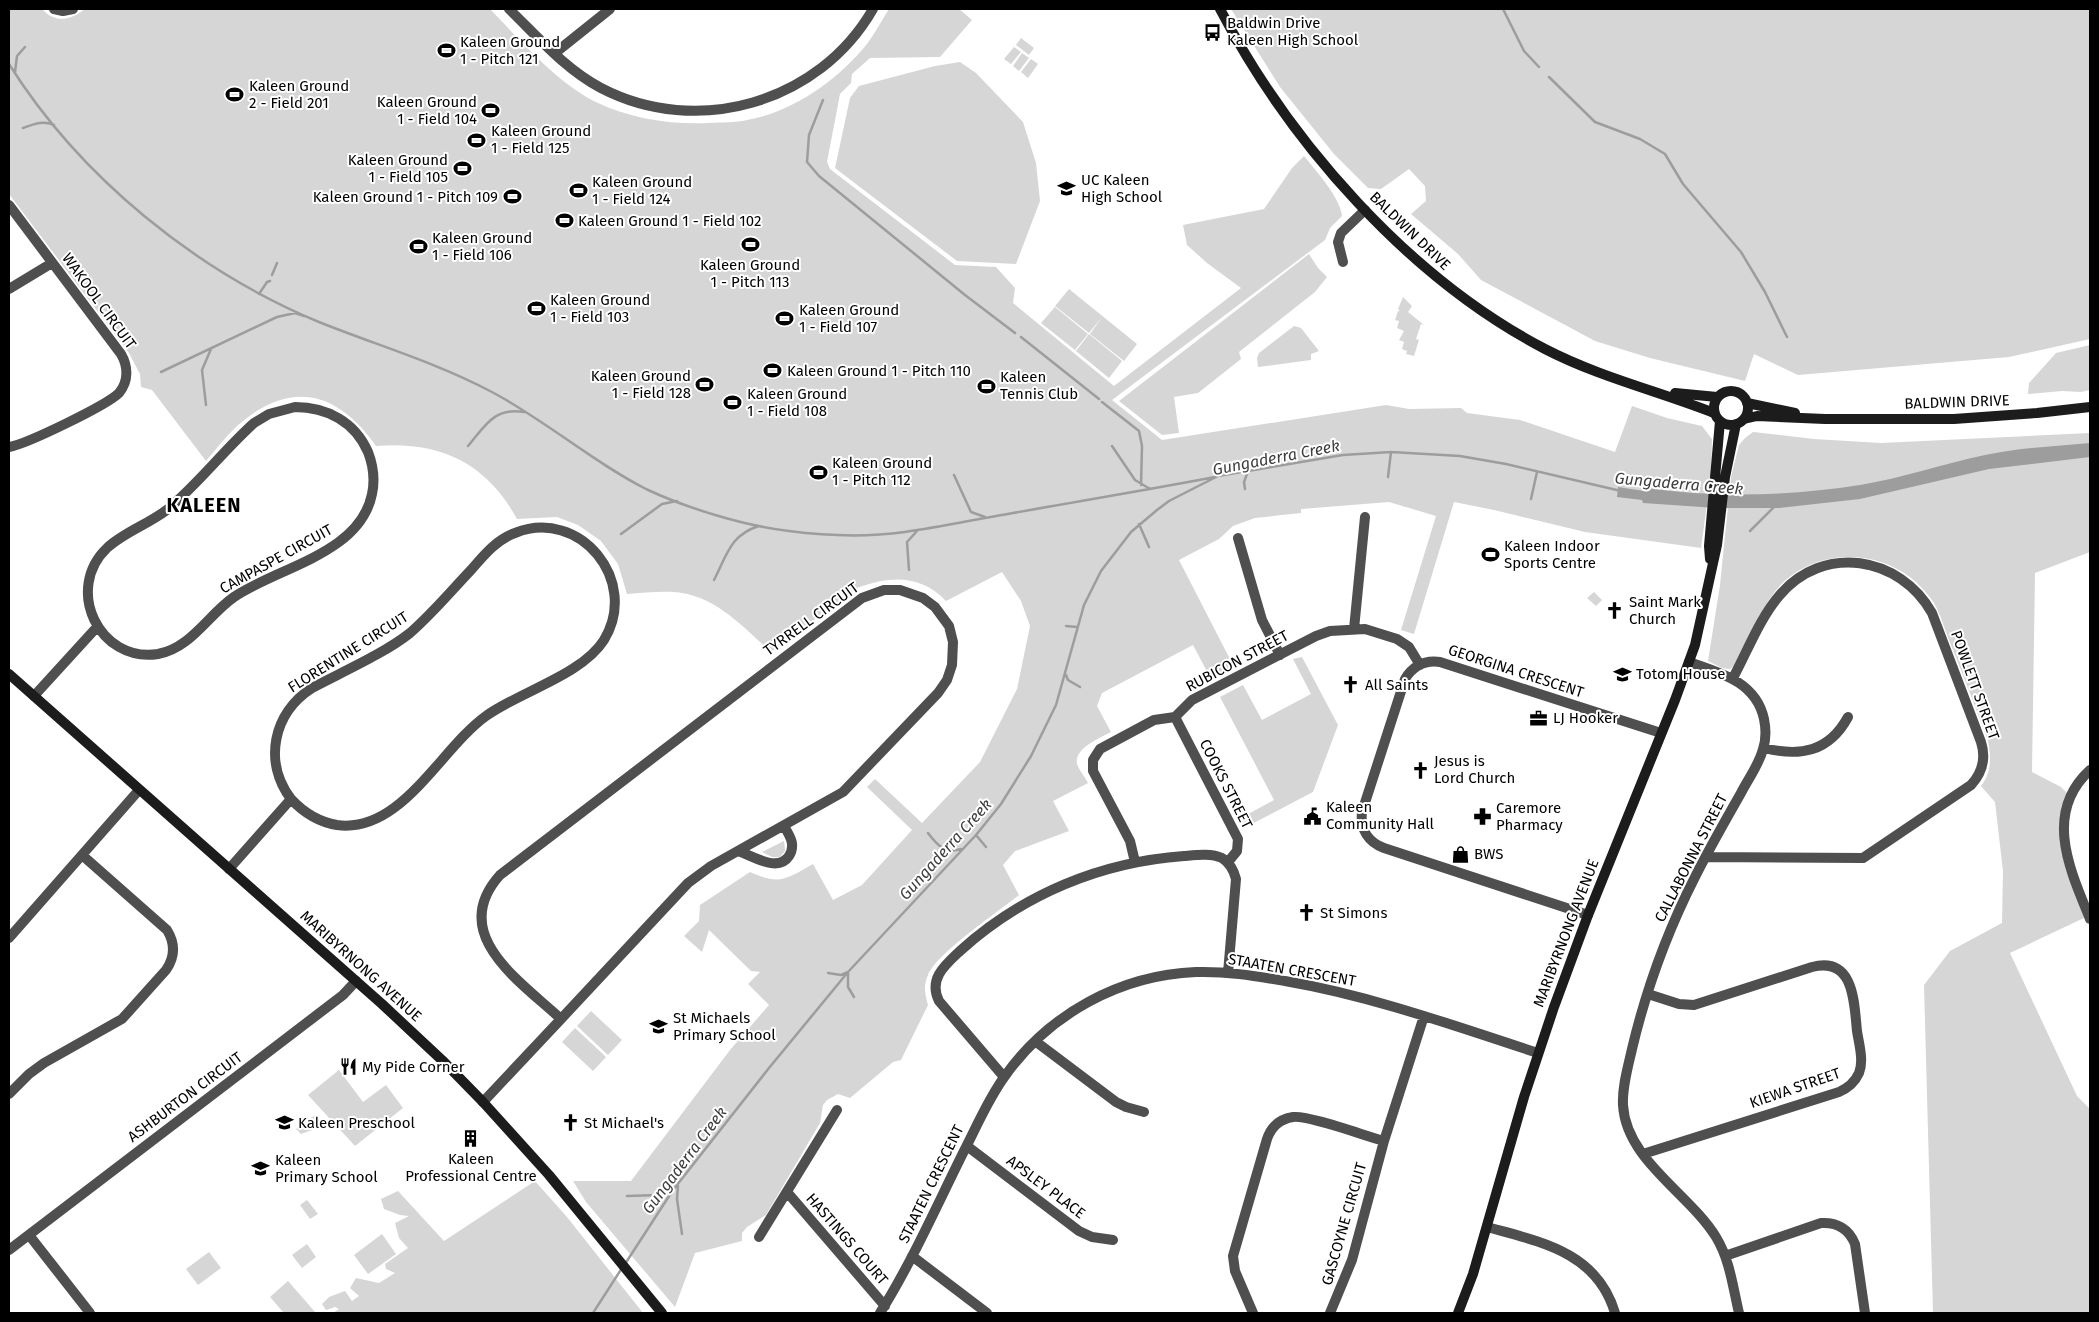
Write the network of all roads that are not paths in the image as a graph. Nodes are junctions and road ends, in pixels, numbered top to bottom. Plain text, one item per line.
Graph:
1 (54, 9) edge
2 (73, 9) edge
3 (509, 9) edge
4 (610, 9) edge
5 (872, 9) edge
6 (1220, 9) edge
7 (554, 53) junction
8 (9, 205) edge
9 (1365, 210) junction
10 (1343, 262) dead end
11 (52, 263) junction
12 (9, 289) edge
13 (1652, 390) junction
14 (1717, 397) junction
15 (1747, 403) junction
16 (2090, 407) edge
17 (1717, 417) junction
18 (1825, 419) junction
19 (1740, 422) junction
20 (9, 447) edge
21 (1720, 476) junction
22 (1365, 517) dead end
23 (1238, 538) dead end
24 (97, 627) junction
25 (1354, 629) junction
26 (1280, 655) junction
27 (1689, 662) junction
28 (1420, 665) junction
29 (9, 674) edge
30 (1733, 678) junction
31 (34, 696) junction
32 (1174, 717) junction
33 (1848, 717) dead end
34 (1661, 733) junction
35 (1764, 748) junction
36 (2090, 770) edge
37 (139, 790) junction
38 (291, 799) junction
39 (784, 826) junction
40 (738, 851) junction
41 (82, 855) junction
42 (1706, 856) junction
43 (1135, 862) junction
44 (1228, 862) junction
45 (229, 870) junction
46 (1588, 915) junction
47 (2090, 919) edge
48 (9, 938) edge
49 (1228, 973) junction
50 (356, 981) junction
51 (1648, 994) junction
52 (1424, 1016) junction
53 (560, 1019) junction
54 (1035, 1041) junction
55 (1538, 1053) junction
56 (1004, 1077) junction
57 (9, 1094) edge
58 (483, 1102) junction
59 (837, 1110) dead end
60 (1144, 1112) dead end
61 (1384, 1141) junction
62 (966, 1146) junction
63 (1642, 1154) junction
64 (787, 1192) junction
65 (1487, 1227) junction
66 (30, 1235) junction
67 (759, 1237) dead end
68 (1113, 1240) dead end
69 (9, 1250) edge
70 (912, 1256) junction
71 (1725, 1256) junction
72 (882, 1310) edge
73 (90, 1313) edge
74 (662, 1313) edge
75 (987, 1313) edge
76 (1253, 1313) edge
77 (1330, 1313) edge
78 (1458, 1313) edge
79 (1615, 1313) edge
80 (1739, 1313) edge
81 (1865, 1313) edge

1 - 2 street
3 - 7 street
4 - 7 street
5 - 7 street
6 - 9 street, BALDWIN DRIVE
8 - 11 street, WAKOOL CIRCUIT
9 - 10 street
9 - 13 street, BALDWIN DRIVE
11 - 12 street
11 - 20 street, WAKOOL CIRCUIT
13 - 14 street, BALDWIN DRIVE
13 - 17 street, BALDWIN DRIVE
14 - 15 street
14 - 17 street
15 - 18 street, BALDWIN DRIVE
15 - 19 street
16 - 18 street, BALDWIN DRIVE
17 - 19 street
17 - 21 street, MARIBYRNONG AVENUE
18 - 19 street, BALDWIN DRIVE
19 - 21 street, MARIBYRNONG AVENUE
21 - 27 street, MARIBYRNONG AVENUE
22 - 25 street
23 - 26 street
24 - 24 street, CAMPASPE CIRCUIT
24 - 31 street
25 - 26 street, RUBICON STREET
25 - 28 street, RUBICON STREET
26 - 32 street, RUBICON STREET
27 - 30 street, CALLABONNA STREET
27 - 34 street, MARIBYRNONG AVENUE
28 - 34 street, GEORGINA CRESCENT
28 - 46 street
29 - 31 street, MARIBYRNONG AVENUE
30 - 35 street, CALLABONNA STREET
30 - 42 street, POWLETT STREET
31 - 37 street, MARIBYRNONG AVENUE
32 - 43 street
32 - 44 street, COOKS STREET
33 - 35 street
34 - 46 street, MARIBYRNONG AVENUE
35 - 42 street, CALLABONNA STREET
36 - 47 street
37 - 41 street
37 - 45 street, MARIBYRNONG AVENUE
38 - 38 street, FLORENTINE CIRCUIT
38 - 45 street
39 - 40 street, TYRRELL CIRCUIT
39 - 40 street
39 - 53 street, TYRRELL CIRCUIT
40 - 53 street, TYRRELL CIRCUIT
41 - 48 street
41 - 57 street
42 - 51 street, CALLABONNA STREET
43 - 44 street
43 - 56 street
44 - 49 street
45 - 50 street, MARIBYRNONG AVENUE
46 - 55 street, MARIBYRNONG AVENUE
49 - 52 street, STAATEN CRESCENT
49 - 54 street, STAATEN CRESCENT
50 - 58 street, MARIBYRNONG AVENUE
50 - 66 street, ASHBURTON CIRCUIT
51 - 63 street, CALLABONNA STREET
51 - 63 street, KIEWA STREET
52 - 55 street, STAATEN CRESCENT
52 - 61 street, GASCOYNE CIRCUIT
53 - 58 street, TYRRELL CIRCUIT
54 - 56 street, STAATEN CRESCENT
54 - 60 street
55 - 65 street, MARIBYRNONG AVENUE
56 - 62 street, STAATEN CRESCENT
58 - 74 street, MARIBYRNONG AVENUE
59 - 64 street, HASTINGS COURT
61 - 76 street
61 - 77 street, GASCOYNE CIRCUIT
62 - 68 street, APSLEY PLACE
62 - 70 street, STAATEN CRESCENT
63 - 71 street, CALLABONNA STREET
64 - 67 street, HASTINGS COURT
64 - 72 street, HASTINGS COURT
65 - 78 street, MARIBYRNONG AVENUE
65 - 79 street
66 - 69 street, ASHBURTON CIRCUIT
66 - 73 street
70 - 72 street, STAATEN CRESCENT
70 - 75 street
71 - 80 street, CALLABONNA STREET
71 - 81 street

